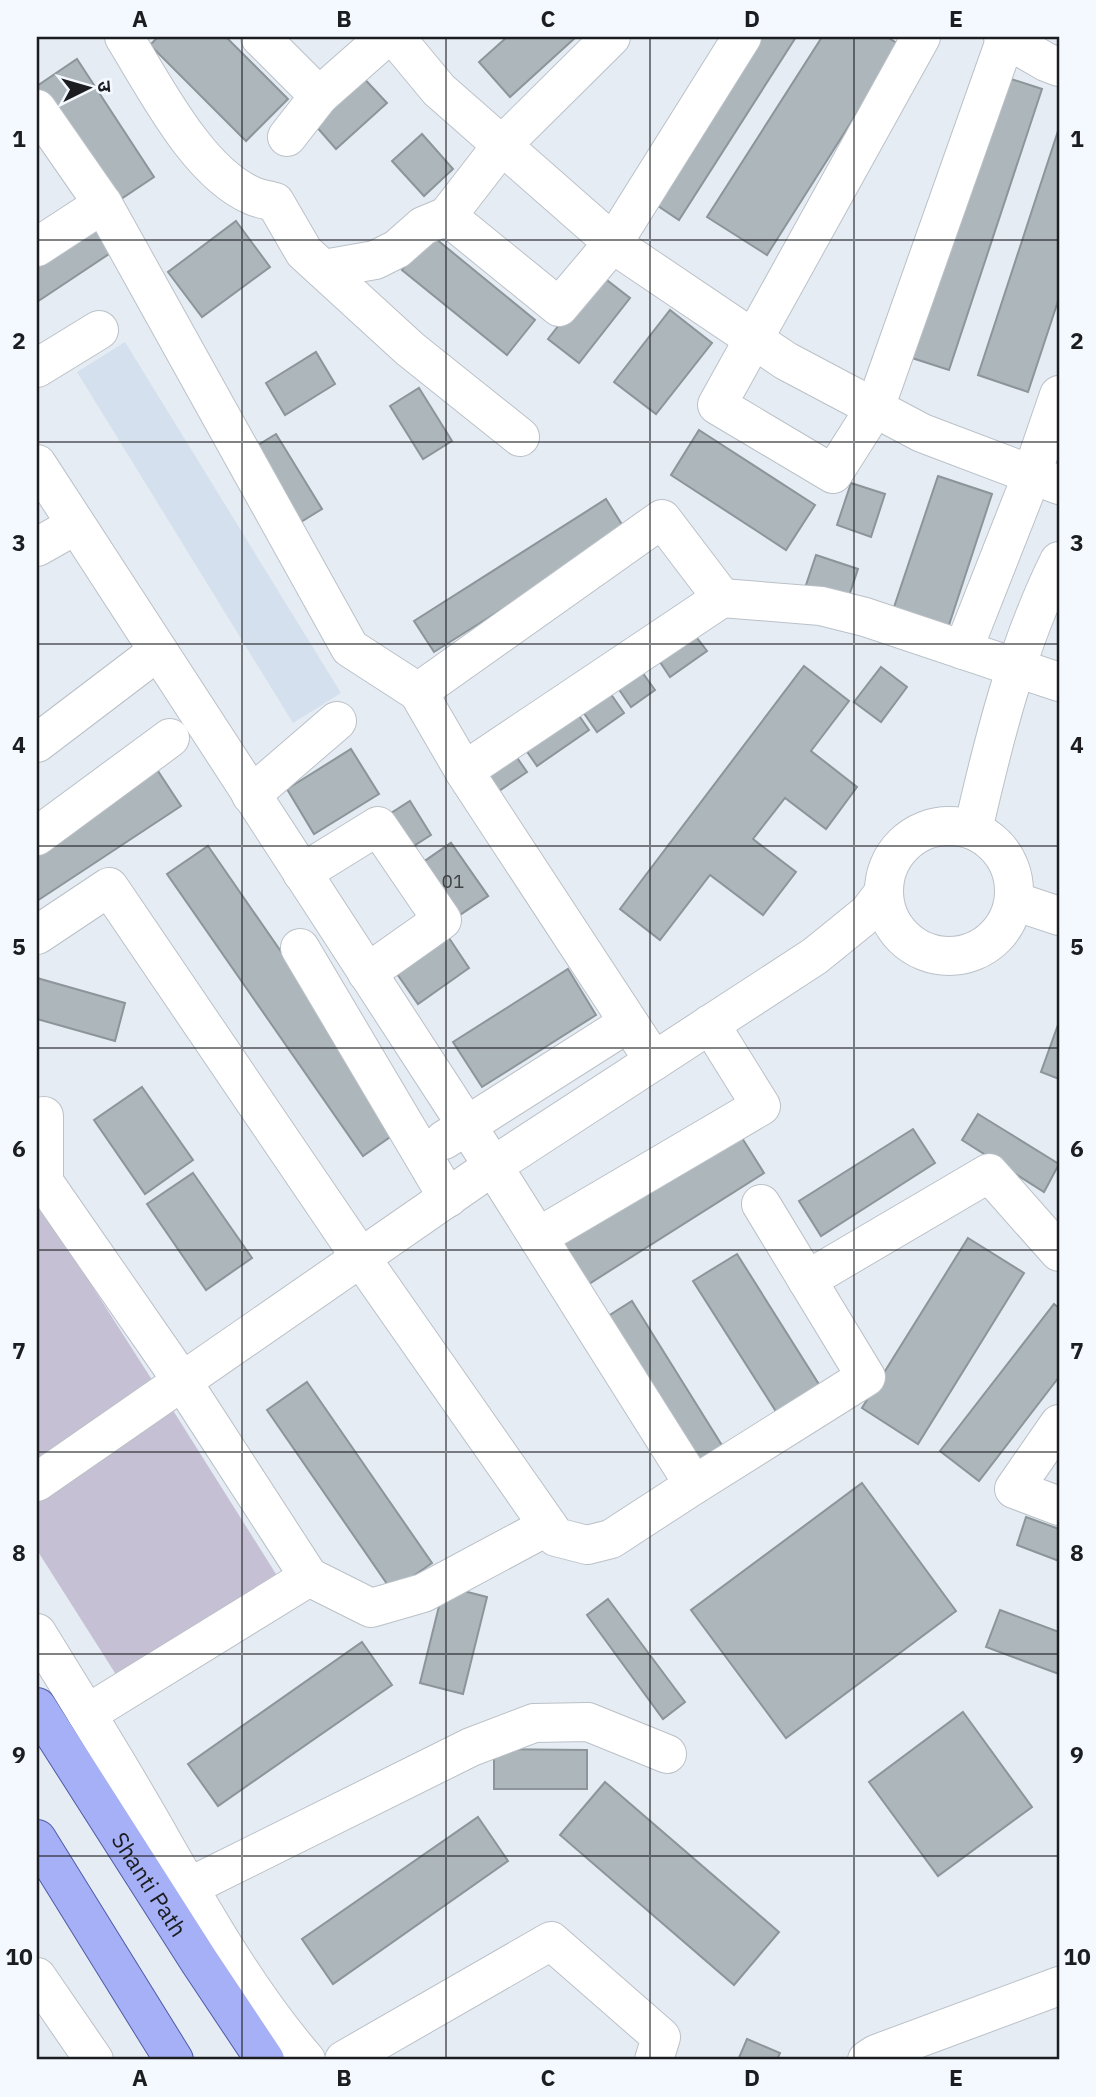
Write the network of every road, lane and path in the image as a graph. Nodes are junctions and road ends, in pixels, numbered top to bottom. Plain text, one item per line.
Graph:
1 (260, 37) edge
2 (386, 37) edge
3 (395, 37) edge
4 (611, 37) edge
5 (742, 37) edge
6 (921, 37) edge
7 (127, 38) edge
8 (1004, 38) edge
9 (1059, 67) edge
10 (319, 96) junction
11 (37, 109) edge
12 (287, 137) dead end
13 (502, 145) junction
14 (103, 204) junction
15 (447, 216) junction
16 (613, 243) junction
17 (37, 247) edge
18 (324, 269) junction
19 (99, 330) dead end
20 (754, 340) junction
21 (37, 368) edge
22 (1059, 395) edge
23 (875, 408) junction
24 (520, 437) dead end
25 (37, 464) edge
26 (1045, 480) edge
27 (76, 525) junction
28 (37, 547) edge
29 (1055, 579) edge
30 (722, 598) junction
31 (963, 650) junction
32 (158, 651) junction
33 (1016, 668) junction
34 (1059, 682) edge
35 (418, 692) junction
36 (337, 721) dead end
37 (170, 738) dead end
38 (37, 743) edge
39 (464, 771) junction
40 (251, 795) junction
41 (42, 822) edge
42 (973, 830) junction
43 (302, 873) junction
44 (884, 892) junction
45 (1014, 901) junction
46 (1059, 916) edge
47 (37, 935) edge
48 (300, 948) dead end
49 (367, 973) junction
50 (628, 1023) junction
51 (710, 1024) junction
52 (654, 1061) junction
53 (44, 1116) dead end
54 (467, 1126) junction
55 (422, 1155) junction
56 (493, 1166) junction
57 (40, 1185) edge
58 (447, 1198) junction
59 (761, 1204) dead end
60 (538, 1237) junction
61 (1059, 1252) edge
62 (361, 1258) junction
63 (807, 1280) junction
64 (182, 1381) junction
65 (1059, 1424) edge
66 (37, 1482) edge
67 (694, 1485) junction
68 (1059, 1506) edge
69 (548, 1526) junction
70 (309, 1577) junction
71 (37, 1633) edge
72 (37, 1707) edge
73 (87, 1714) junction
74 (667, 1754) dead end
75 (37, 1839) edge
76 (189, 1887) junction
77 (37, 1977) edge
78 (1059, 1986) edge
79 (94, 2060) edge
80 (174, 2060) edge
81 (265, 2060) edge
82 (306, 2060) edge
83 (344, 2060) edge
84 (654, 2060) edge
85 (867, 2060) edge

1 - 10 street
2 - 10 street
3 - 13 street
4 - 13 street
5 - 16 street
6 - 20 street
7 - 18 street
8 - 9 street
8 - 23 street
10 - 12 street
11 - 14 street
13 - 15 street
13 - 16 street
14 - 17 street
14 - 35 street
15 - 16 street
15 - 18 street
16 - 20 street
18 - 24 street
19 - 21 street
20 - 23 street
20 - 23 street
22 - 26 street
23 - 26 street
25 - 27 street
26 - 31 street
27 - 28 street
27 - 32 street
29 - 33 street
30 - 31 street
30 - 35 street
30 - 39 street
31 - 33 street
32 - 38 street
32 - 40 street
33 - 34 street
33 - 42 street
35 - 39 street
36 - 40 street
37 - 41 street
39 - 50 street
40 - 43 street
42 - 44 street
42 - 45 street
43 - 49 street
43 - 49 street
44 - 45 street
44 - 51 street
45 - 46 street
47 - 62 street
48 - 55 street
49 - 54 street
50 - 52 street
50 - 54 street
51 - 52 street
51 - 60 street
52 - 56 street
53 - 57 street
54 - 55 street
54 - 56 street
55 - 58 street
56 - 58 street
56 - 60 street
57 - 64 street
58 - 62 street
59 - 63 street
60 - 67 street
61 - 63 street
62 - 64 street
62 - 69 street
63 - 67 street
64 - 66 street
64 - 70 street
65 - 68 street
67 - 69 street
69 - 70 street
70 - 73 street
71 - 73 street
72 - 81 main road, Shanti Path
73 - 76 street
74 - 76 street
75 - 80 main road
76 - 82 street
77 - 79 street
78 - 85 street
83 - 84 street

